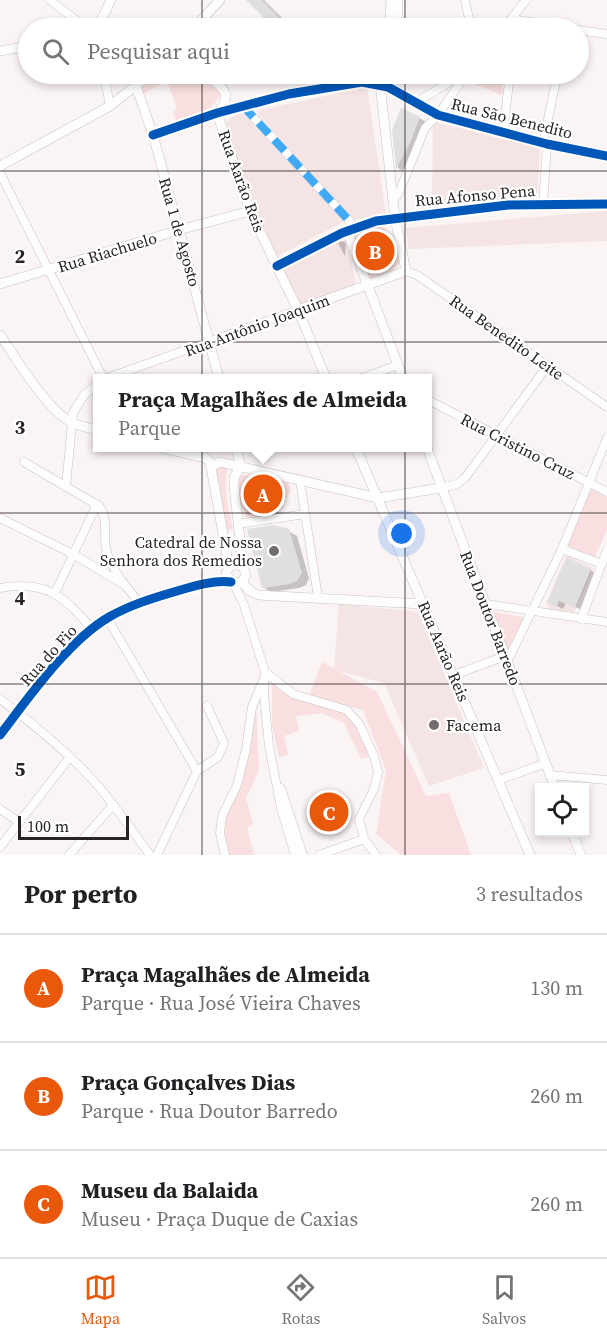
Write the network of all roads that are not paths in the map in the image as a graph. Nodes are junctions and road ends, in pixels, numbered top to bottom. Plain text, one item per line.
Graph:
1 (50, 0) edge
2 (111, 0) edge
3 (220, 0) edge
4 (391, 0) edge
5 (398, 0) edge
6 (465, 0) edge
7 (526, 0) edge
8 (73, 18) edge
9 (102, 18) edge
10 (203, 18) edge
11 (390, 18) edge
12 (397, 18) edge
13 (469, 18) edge
14 (514, 18) edge
15 (589, 31) edge
16 (607, 34) edge
17 (18, 48) edge
18 (0, 51) edge
19 (106, 84) edge
20 (138, 84) edge
21 (218, 84) edge
22 (345, 84) edge
23 (375, 84) edge
24 (447, 84) edge
25 (458, 84) edge
26 (509, 84) edge
27 (556, 84) edge
28 (136, 86) junction
29 (384, 86) junction
30 (415, 103) junction
31 (110, 106) junction
32 (243, 106) junction
33 (218, 113) junction
34 (438, 115) junction
35 (503, 133) junction
36 (153, 135) junction
37 (545, 143) junction
38 (607, 156) edge
39 (0, 166) edge
40 (0, 173) edge
41 (392, 197) junction
42 (543, 204) junction
43 (607, 204) edge
44 (250, 211) junction
45 (395, 218) junction
46 (351, 229) junction
47 (179, 230) junction
48 (277, 266) junction
49 (48, 271) junction
50 (406, 271) junction
51 (0, 285) edge
52 (369, 286) junction
53 (298, 310) junction
54 (2, 342) edge
55 (210, 342) junction
56 (398, 365) junction
57 (548, 365) junction
58 (103, 374) edge
59 (117, 374) edge
60 (218, 374) edge
61 (324, 374) edge
62 (373, 374) edge
63 (401, 374) edge
64 (93, 388) edge
65 (432, 402) edge
66 (607, 407) edge
67 (71, 422) junction
68 (93, 429) edge
69 (496, 436) junction
70 (607, 438) edge
71 (182, 452) edge
72 (237, 452) edge
73 (358, 452) edge
74 (429, 452) edge
75 (24, 462) dead end
76 (211, 466) junction
77 (241, 466) junction
78 (300, 481) junction
79 (588, 482) junction
80 (66, 486) junction
81 (441, 488) junction
82 (607, 492) edge
83 (378, 498) junction
84 (97, 504) junction
85 (305, 514) junction
86 (0, 518) edge
87 (238, 524) junction
88 (562, 549) junction
89 (607, 550) edge
90 (73, 554) junction
91 (602, 564) junction
92 (243, 567) junction
93 (228, 569) junction
94 (237, 583) junction
95 (197, 585) junction
96 (125, 586) junction
97 (0, 588) edge
98 (55, 593) junction
99 (318, 597) junction
100 (139, 602) junction
101 (423, 604) junction
102 (486, 604) junction
103 (533, 612) junction
104 (107, 618) junction
105 (581, 619) junction
106 (607, 622) edge
107 (92, 629) junction
108 (506, 659) junction
109 (265, 674) junction
110 (454, 675) junction
111 (0, 699) edge
112 (207, 706) dead end
113 (18, 712) junction
114 (0, 735) edge
115 (70, 757) junction
116 (546, 763) junction
117 (273, 765) junction
118 (197, 771) junction
119 (550, 775) junction
120 (499, 780) junction
121 (607, 780) edge
122 (553, 783) edge
123 (113, 805) junction
124 (0, 809) edge
125 (19, 822) junction
126 (574, 837) edge
127 (364, 839) junction
128 (0, 847) edge
129 (69, 855) edge
130 (150, 855) edge
131 (157, 855) edge
132 (225, 855) edge
133 (295, 855) edge
134 (303, 855) edge
135 (319, 855) edge
136 (376, 855) edge
137 (530, 855) edge
138 (581, 855) edge

1 - 8 street
2 - 9 main road
3 - 10 main road
4 - 11 main road
5 - 12 main road
6 - 13 street
7 - 14 street
15 - 16 street
17 - 18 main road
19 - 31 street
20 - 28 main road
21 - 33 main road
22 - 32 street
23 - 29 street
24 - 30 street
25 - 34 street
26 - 35 street
27 - 37 street
28 - 31 main road
28 - 36 main road, Rua 1 de Agosto
29 - 30 street, Rua São Benedito
29 - 41 main road
30 - 34 street, Rua São Benedito
31 - 39 main road
32 - 33 street
32 - 46 street
33 - 36 street
33 - 44 main road, Rua Aarão Reis
34 - 35 street, Rua São Benedito
34 - 41 street
35 - 37 street, Rua São Benedito
36 - 47 main road, Rua 1 de Agosto
37 - 38 street, Rua São Benedito
37 - 42 street
40 - 49 street
41 - 45 main road
42 - 43 street, Rua Afonso Pena
42 - 45 street, Rua Afonso Pena
44 - 47 main road, Rua Riachuelo
44 - 48 main road, Rua Aarão Reis
45 - 46 street, Rua Afonso Pena
45 - 50 main road
46 - 48 street, Rua Afonso Pena
46 - 52 main road
47 - 49 main road, Rua Riachuelo
47 - 55 main road, Rua 1 de Agosto
48 - 53 main road, Rua Aarão Reis
49 - 51 main road, Rua Riachuelo
49 - 58 street
50 - 52 main road, Rua Antônio Joaquim
50 - 57 street, Rua Benedito Leite
52 - 53 main road, Rua Antônio Joaquim
52 - 56 main road
53 - 55 street, Rua Antônio Joaquim
53 - 61 main road, Rua Aarão Reis
54 - 67 main road
55 - 59 street, Rua Antônio Joaquim
55 - 60 main road, Rua 1 de Agosto
56 - 62 street
56 - 63 main road
57 - 66 street, Rua Benedito Leite
57 - 69 street
64 - 67 street
65 - 69 street, Rua Cristino Cruz
67 - 68 main road
67 - 80 street
69 - 79 street, Rua Cristino Cruz
69 - 81 street
70 - 79 street
71 - 76 main road
72 - 77 main road
73 - 83 main road, Rua Aarão Reis
74 - 81 main road, Rua Doutor Barredo
75 - 80 street
76 - 77 main road
76 - 93 main road
77 - 78 main road
77 - 87 main road
78 - 83 main road
78 - 85 street
79 - 82 street, Rua Cristino Cruz
79 - 88 street
80 - 84 street
81 - 83 main road
81 - 102 main road, Rua Doutor Barredo
83 - 101 main road, Rua Aarão Reis
84 - 90 street
84 - 96 street
85 - 87 street
85 - 99 street
86 - 90 street
87 - 92 main road
88 - 91 street
88 - 103 street
89 - 91 street
90 - 96 street
90 - 98 street
91 - 105 street
92 - 93 main road
92 - 94 main road
93 - 94 main road
93 - 95 street, Rua do Fio
94 - 95 street, Rua do Fio
94 - 99 main road
94 - 109 street
95 - 100 street, Rua do Fio
96 - 100 street
97 - 98 street
98 - 107 street
99 - 101 main road
100 - 104 street, Rua do Fio
101 - 110 main road, Rua Aarão Reis
102 - 103 street
102 - 108 main road, Rua Doutor Barredo
103 - 105 street
103 - 108 street
104 - 107 street, Rua do Fio
104 - 118 street
105 - 106 street
107 - 113 street, Rua do Fio
108 - 110 street
108 - 116 main road, Rua Doutor Barredo
109 - 117 street
109 - 127 street
109 - 132 street
110 - 120 main road, Rua Aarão Reis
111 - 113 street
112 - 118 street
113 - 114 street, Rua do Fio
113 - 115 street
115 - 123 street
115 - 125 street
116 - 119 main road, Rua Doutor Barredo
116 - 120 street
117 - 133 street
117 - 134 street
118 - 131 street
119 - 121 street
119 - 122 main road, Rua Doutor Barredo
120 - 137 main road, Rua Aarão Reis
123 - 129 street
123 - 130 street
124 - 125 street
125 - 128 street
126 - 138 main road
127 - 135 street
127 - 136 street

